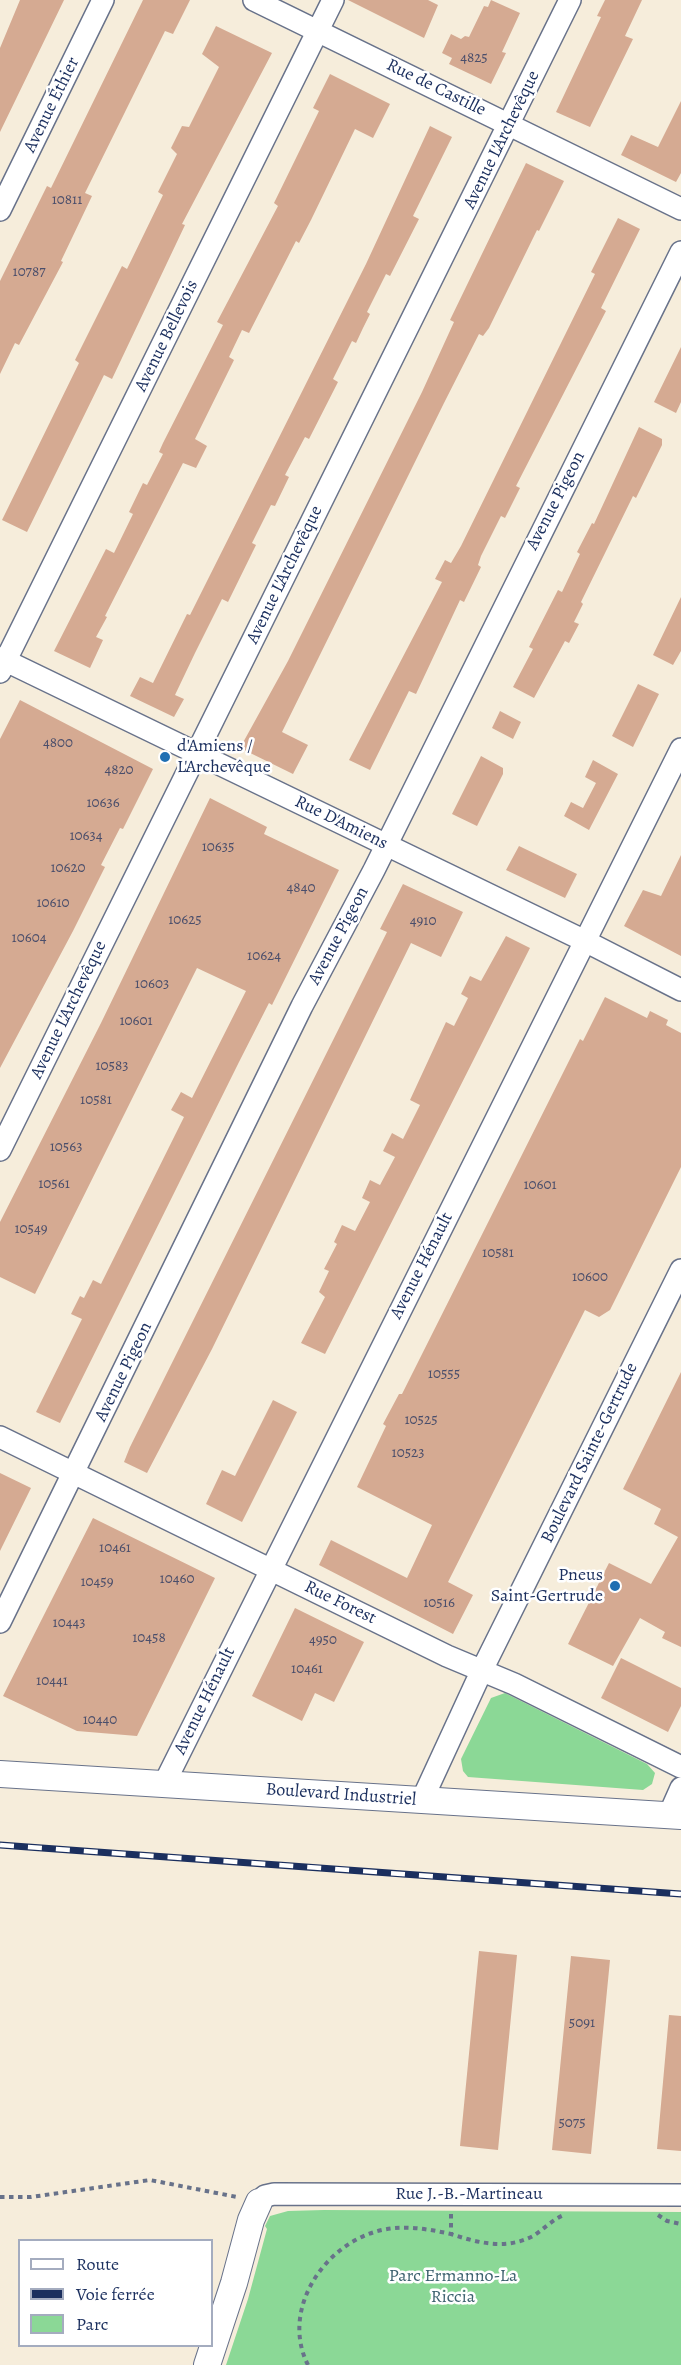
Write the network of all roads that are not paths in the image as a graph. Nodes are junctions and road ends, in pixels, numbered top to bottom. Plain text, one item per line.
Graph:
1 (103, 0) edge
2 (254, 0) edge
3 (333, 0) edge
4 (570, 0) edge
5 (318, 31) junction
6 (510, 124) junction
7 (681, 209) edge
8 (0, 210) edge
9 (681, 252) edge
10 (2, 664) edge
11 (681, 748) edge
12 (196, 752) junction
13 (385, 844) junction
14 (585, 941) junction
15 (681, 990) edge
16 (0, 1150) edge
17 (681, 1270) edge
18 (0, 1437) edge
19 (74, 1474) junction
20 (271, 1569) junction
21 (0, 1622) edge
22 (482, 1670) junction
23 (681, 1767) edge
24 (0, 1774) edge
25 (164, 1784) junction
26 (681, 1788) edge
27 (422, 1800) junction
28 (675, 1815) edge
29 (681, 2195) edge
30 (259, 2202) joint
31 (213, 2345) edge
32 (212, 2347) edge
33 (207, 2365) edge

1 - 8 street, Avenue Éthier
2 - 5 street, Rue de Castille
3 - 5 street, Avenue Bellevois
4 - 6 street, Avenue L'Archevêque
5 - 6 street, Rue de Castille
5 - 10 street, Avenue Bellevois
6 - 7 street, Rue de Castille
6 - 12 street, Avenue L'Archevêque
9 - 13 street, Avenue Pigeon
10 - 12 street, Rue D'Amiens
11 - 14 street, Avenue Hénault
12 - 13 street, Rue D'Amiens
12 - 16 street, Avenue L'Archevêque
13 - 14 street, Rue D'Amiens
13 - 19 street, Avenue Pigeon
14 - 15 street, Rue D'Amiens
14 - 20 street, Avenue Hénault
17 - 22 street, Boulevard Sainte-Gertrude
18 - 19 street, Rue Forest
19 - 20 street, Rue Forest
19 - 21 street, Avenue Pigeon
20 - 22 street, Rue Forest
20 - 25 street, Avenue Hénault
22 - 23 street, Rue Forest
22 - 27 street, Boulevard Sainte-Gertrude
24 - 25 street, Boulevard Industriel
25 - 27 street, Boulevard Industriel
26 - 28 street
27 - 28 street, Boulevard Industriel
29 - 30 street, Rue J.-B.-Martineau
30 - 31 street
32 - 33 street

